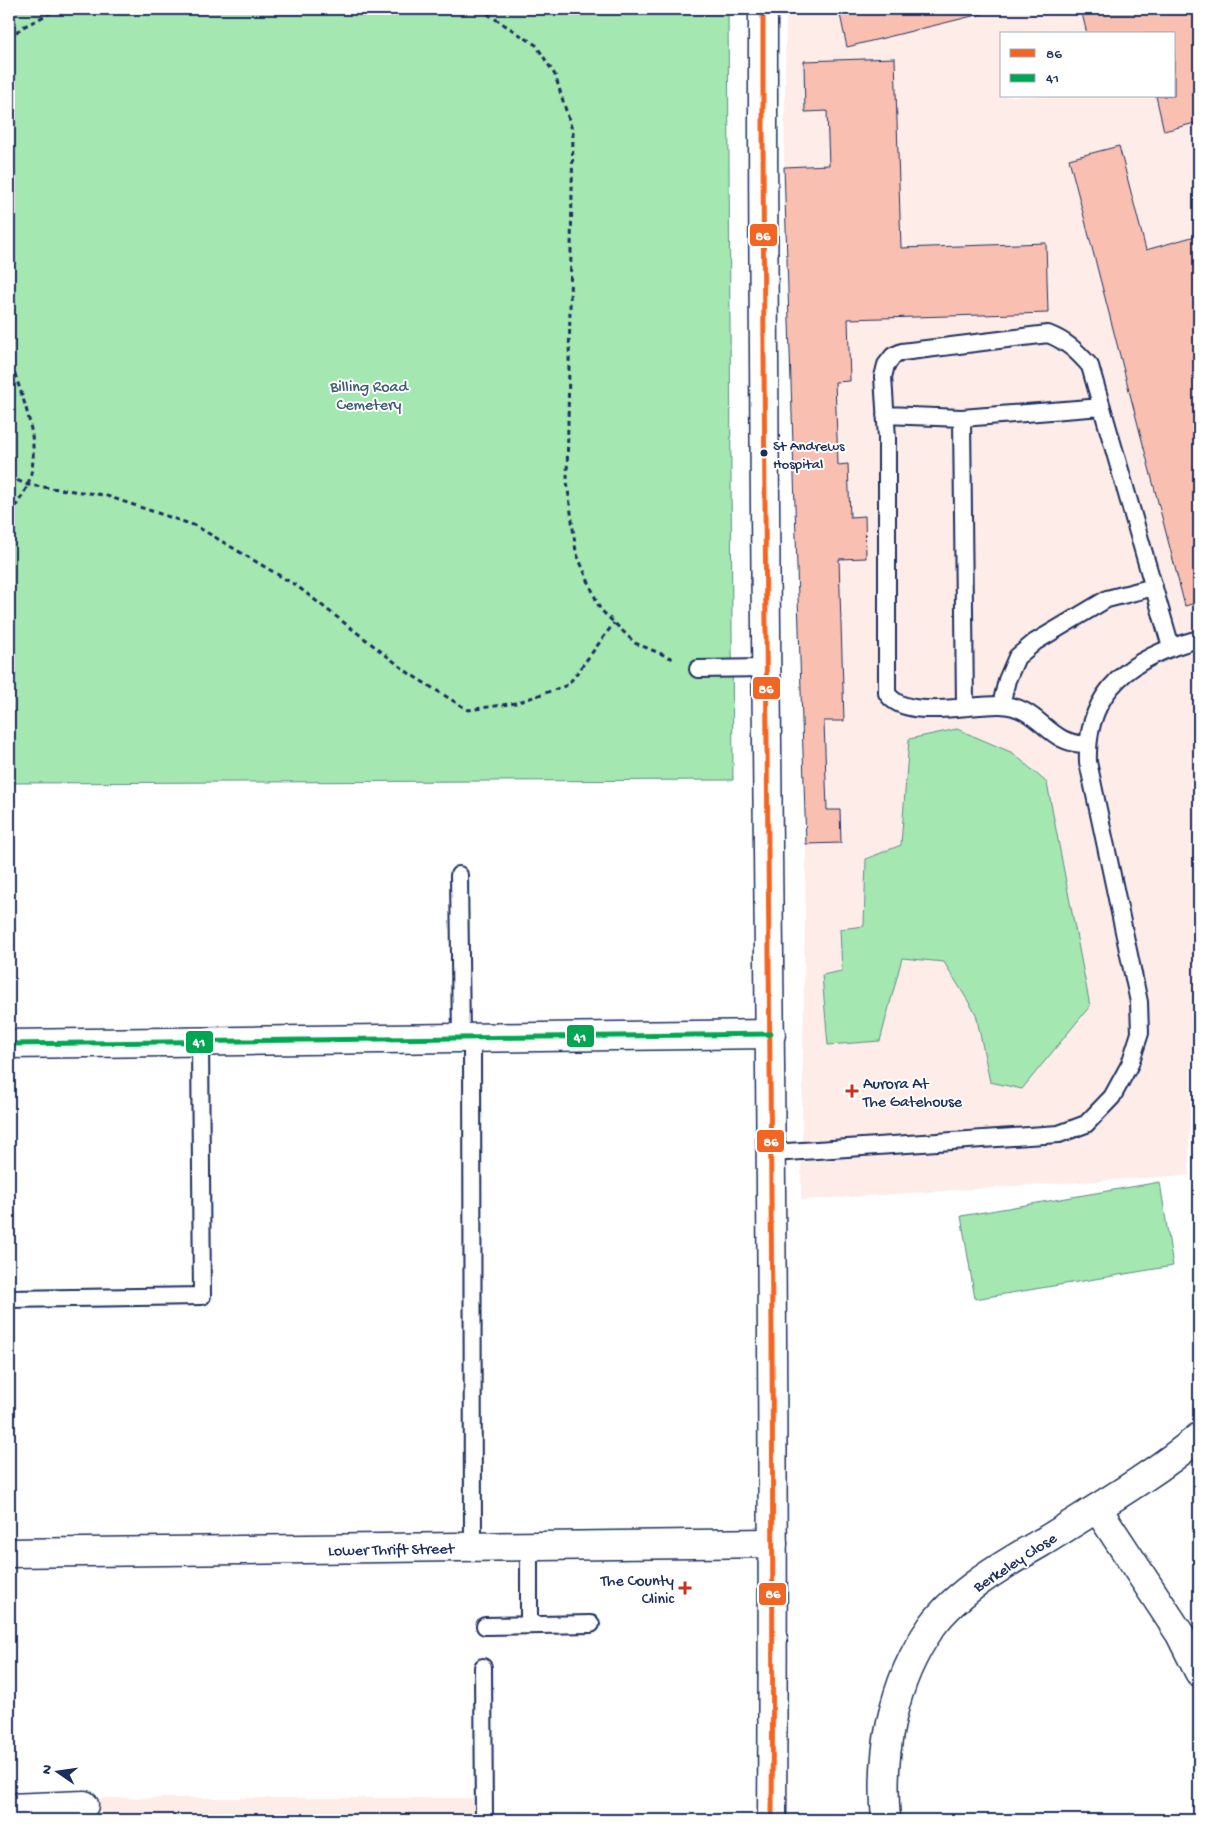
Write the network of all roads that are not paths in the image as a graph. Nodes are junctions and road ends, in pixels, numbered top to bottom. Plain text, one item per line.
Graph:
1 (763, 9) edge
2 (1102, 406) junction
3 (885, 415) junction
4 (962, 418) junction
5 (1154, 587) junction
6 (1199, 639) edge
7 (1171, 646) junction
8 (765, 668) junction
9 (698, 669) road end
10 (1001, 705) junction
11 (965, 706) junction
12 (1087, 744) junction
13 (459, 875) dead end
14 (771, 1034) junction
15 (467, 1038) junction
16 (200, 1042) junction
17 (9, 1044) edge
18 (772, 1152) junction
19 (9, 1299) edge
20 (1199, 1437) edge
21 (1097, 1508) junction
22 (773, 1543) junction
23 (529, 1546) junction
24 (473, 1547) junction
25 (9, 1553) edge
26 (591, 1624) dead end
27 (485, 1626) dead end
28 (528, 1626) junction
29 (483, 1668) dead end
30 (1199, 1672) edge
31 (84, 1805) dead end
32 (9, 1808) edge
33 (484, 1820) edge
34 (772, 1820) edge
35 (886, 1820) edge

1 - 8 street
2 - 3 lane
2 - 4 lane
2 - 5 lane
3 - 4 lane
3 - 11 lane
4 - 11 lane
5 - 7 lane
5 - 10 lane
6 - 7 lane
7 - 12 lane
8 - 9 lane
8 - 14 street
10 - 11 lane
10 - 12 lane
12 - 18 lane
13 - 15 lane
14 - 15 street
14 - 18 street
15 - 16 street
15 - 24 lane
16 - 17 street
16 - 19 lane
18 - 22 street
20 - 21 street, Berkeley Close
21 - 30 street
21 - 35 street, Berkeley Close
22 - 23 street, Lower Thrift Street
22 - 34 street
23 - 24 street, Lower Thrift Street
23 - 28 lane
24 - 25 street, Lower Thrift Street
26 - 28 lane
27 - 28 lane
29 - 33 lane
31 - 32 street

